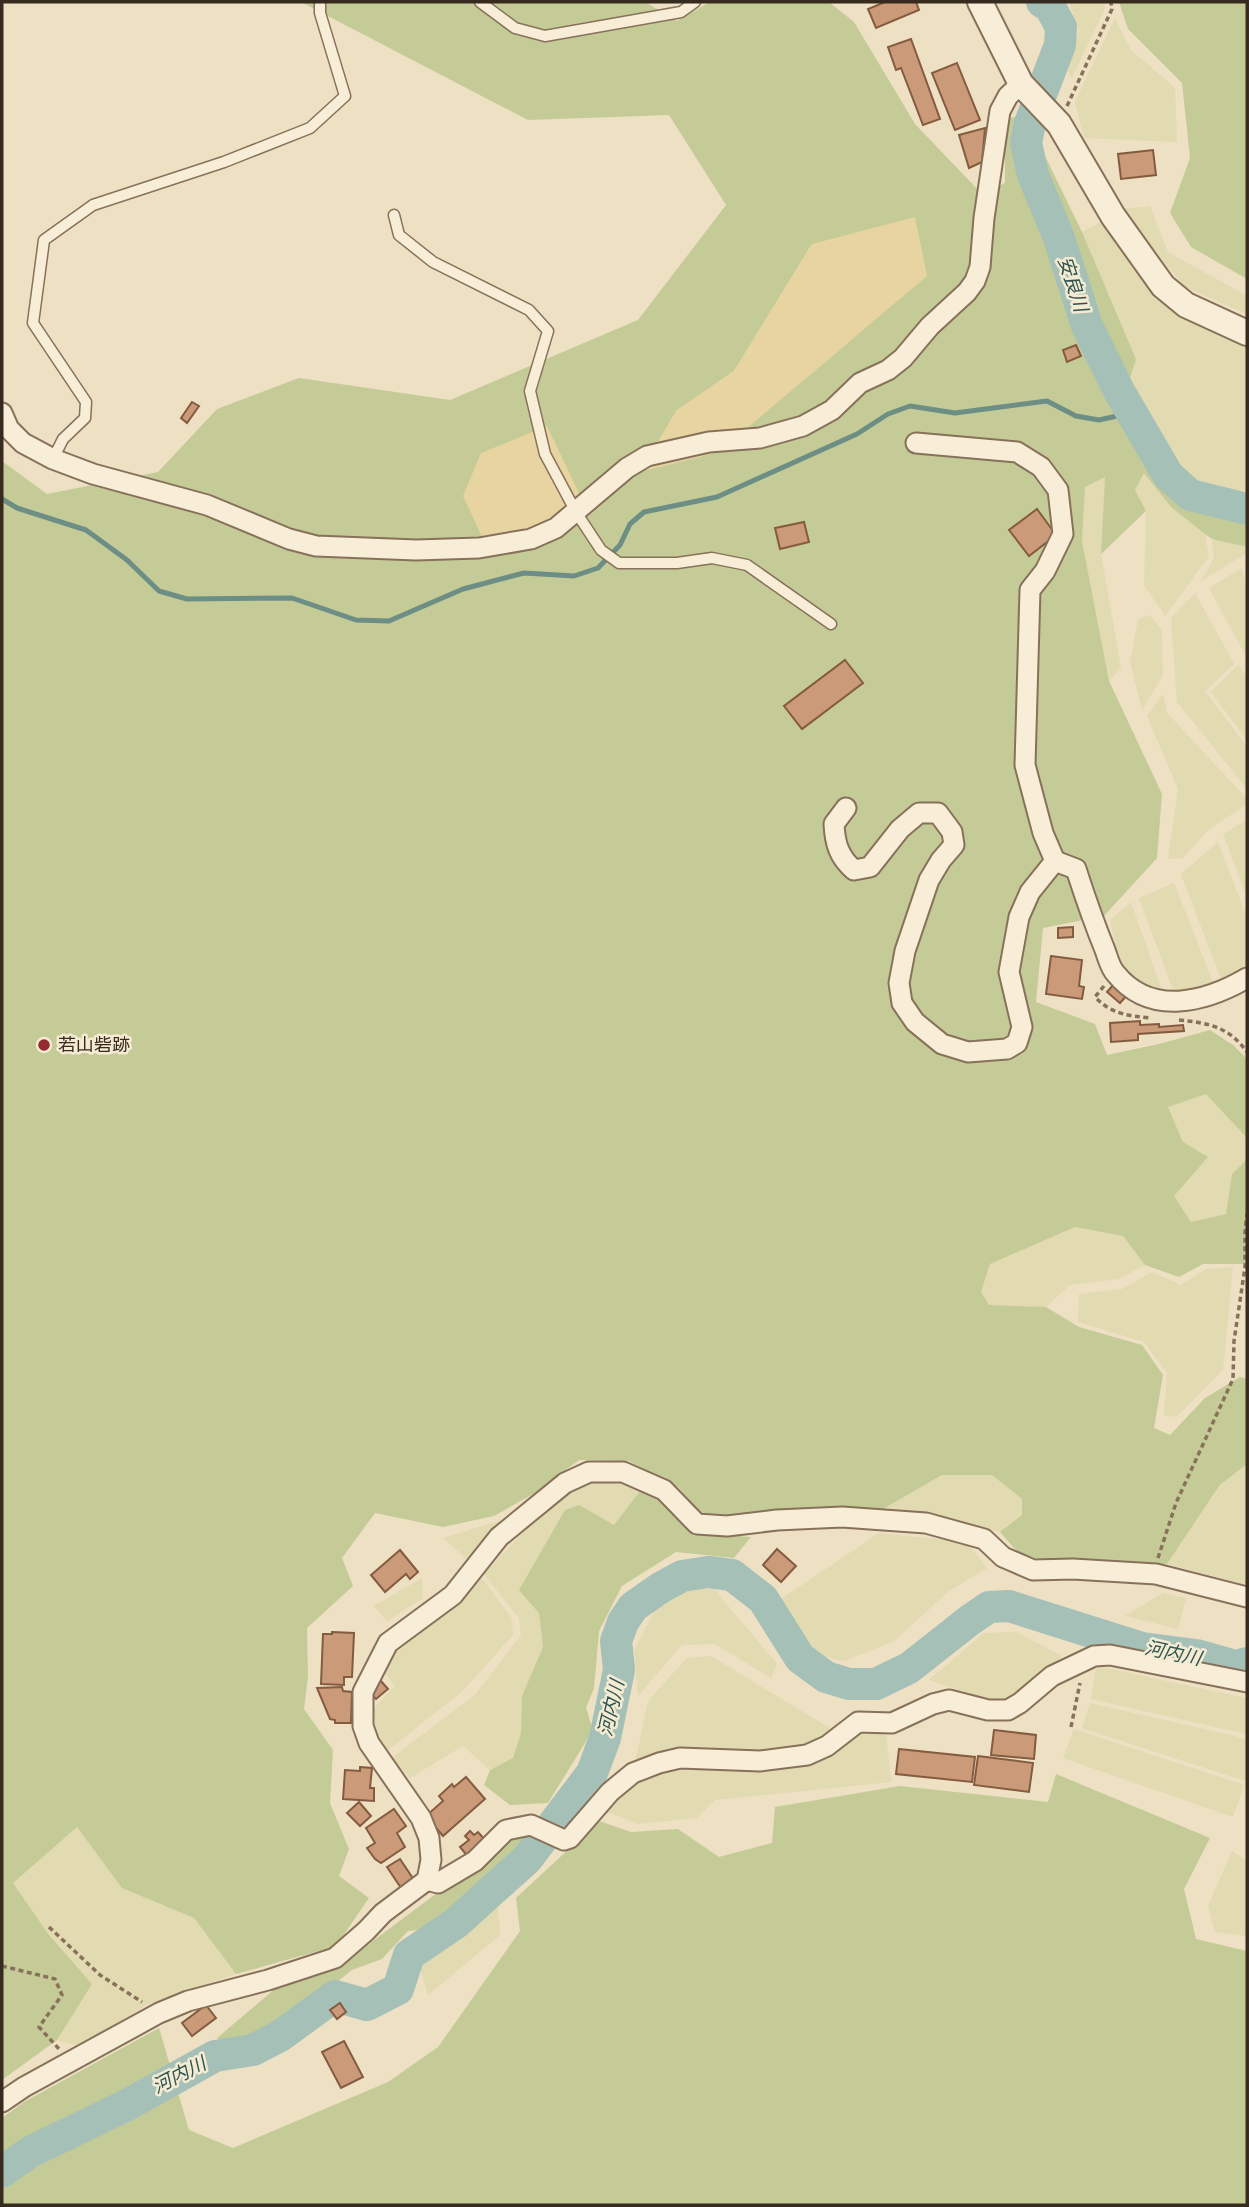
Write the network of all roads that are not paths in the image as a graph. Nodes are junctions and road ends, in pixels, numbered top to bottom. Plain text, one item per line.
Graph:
1 (320, 2) edge
2 (480, 2) edge
3 (695, 2) edge
4 (980, 2) edge
5 (1025, 88) junction
6 (394, 215) dead end
7 (1247, 333) edge
8 (2, 413) edge
9 (916, 443) dead end
10 (53, 459) junction
11 (576, 512) junction
12 (831, 624) dead end
13 (846, 808) dead end
14 (1055, 861) junction
15 (1247, 978) edge
16 (1247, 1597) edge
17 (1247, 1682) edge
18 (427, 1880) junction
19 (2, 2102) edge

1 - 10 lane
2 - 3 lane
4 - 5 street
5 - 7 street
5 - 11 street
6 - 11 lane
8 - 10 street
9 - 14 street
10 - 11 street
11 - 12 lane
13 - 14 street
14 - 15 street
16 - 18 street
17 - 18 street
18 - 19 street

